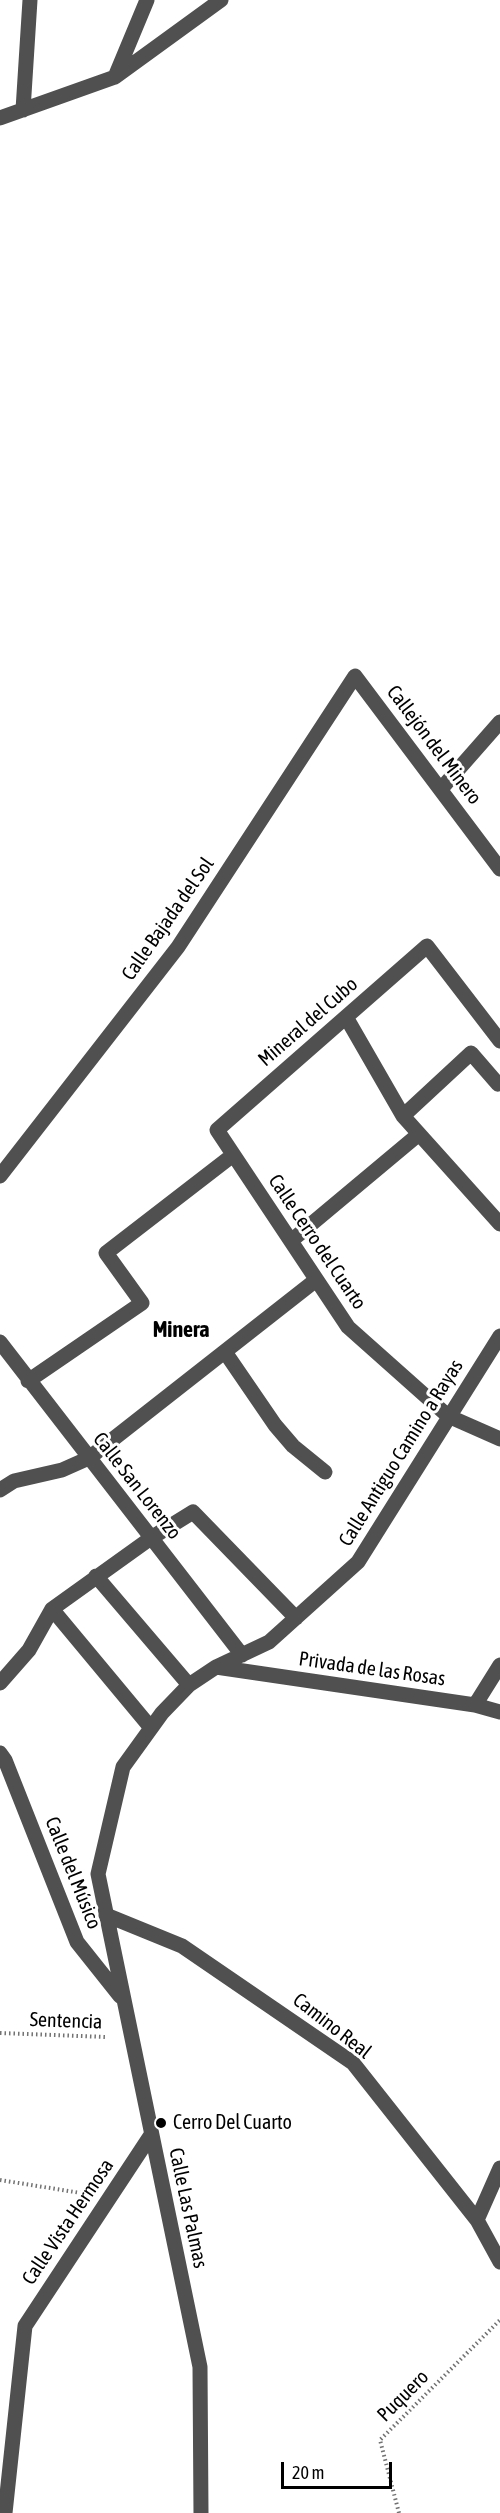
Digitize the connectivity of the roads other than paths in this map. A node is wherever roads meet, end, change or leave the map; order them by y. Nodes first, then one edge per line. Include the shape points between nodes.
1 (30, 0) edge
2 (147, 0) edge
3 (221, 0) edge
4 (115, 77) junction
5 (23, 110) junction
6 (0, 118) edge
7 (355, 676) joint
8 (500, 723) edge
9 (441, 789) junction
10 (500, 869) edge
11 (346, 1017) junction
12 (500, 1041) edge
13 (500, 1083) edge
14 (403, 1116) junction
15 (217, 1130) joint
16 (419, 1134) junction
17 (233, 1155) junction
18 (0, 1176) edge
19 (500, 1224) edge
20 (291, 1241) junction
21 (316, 1280) junction
22 (500, 1336) edge
23 (0, 1342) edge
24 (225, 1352) junction
25 (28, 1381) junction
26 (448, 1416) junction
27 (500, 1439) edge
28 (88, 1458) junction
29 (326, 1472) dead end
30 (0, 1490) edge
31 (151, 1538) junction
32 (96, 1576) junction
33 (52, 1609) junction
34 (296, 1618) junction
35 (242, 1655) junction
36 (500, 1665) edge
37 (216, 1667) junction
38 (0, 1683) edge
39 (189, 1685) junction
40 (475, 1705) junction
41 (500, 1712) edge
42 (152, 1728) junction
43 (0, 1753) edge
44 (106, 1915) junction
45 (123, 2000) junction
46 (151, 2135) junction
47 (500, 2168) edge
48 (477, 2220) junction
49 (500, 2262) edge
50 (5, 2513) edge
51 (201, 2513) edge

1 - 5 street
2 - 4 street
3 - 4 street
4 - 5 street
5 - 6 street
7 - 9 street, Callejón del Minero
7 - 18 street, Calle Bajada del Sol via 178,947
8 - 9 street
9 - 10 street, Callejón del Minero
11 - 12 street, Mineral del Cubo via 427,946
11 - 14 street
11 - 15 street, Mineral del Cubo
13 - 14 street via 471,1053
14 - 16 street
15 - 17 street, Calle Cerro del Cuarto
16 - 19 street
16 - 20 street
17 - 20 street, Calle Cerro del Cuarto
17 - 25 street via 106,1253 142,1303
20 - 21 street, Calle Cerro del Cuarto
21 - 24 street
21 - 26 street, Calle Cerro del Cuarto via 348,1327
22 - 26 street, Calle Antiguo Camino a Rayas
23 - 25 street, Calle San Lorenzo
24 - 28 street
24 - 29 street via 275,1425 293,1446
25 - 28 street, Calle San Lorenzo
26 - 27 street, Calle Cerro del Cuarto
26 - 34 street, Calle Antiguo Camino a Rayas via 358,1562
28 - 30 street via 62,1470 14,1481
28 - 31 street, Calle San Lorenzo
31 - 32 street
31 - 34 street via 193,1512
31 - 35 street, Calle San Lorenzo
32 - 33 street
32 - 39 street
33 - 38 street via 29,1650
33 - 42 street
34 - 35 street, Calle Antiguo Camino a Rayas via 269,1642
35 - 37 street, Calle Antiguo Camino a Rayas
36 - 40 street
37 - 39 street, Calle Antiguo Camino a Rayas
37 - 40 street, Privada de las Rosas
39 - 42 street, Calle Antiguo Camino a Rayas
40 - 41 street, Privada de las Rosas
42 - 44 street, Calle Antiguo Camino a Rayas via 123,1767 98,1874
43 - 45 street, Calle del Músico via 77,1942
44 - 45 street, Calle Las Palmas
44 - 48 street, Camino Real via 182,1946 353,2063
45 - 46 street, Calle Las Palmas
46 - 50 street, Calle Vista Hermosa via 25,2326
46 - 51 street, Calle Las Palmas via 200,2367
47 - 48 street
48 - 49 street, Camino Real

